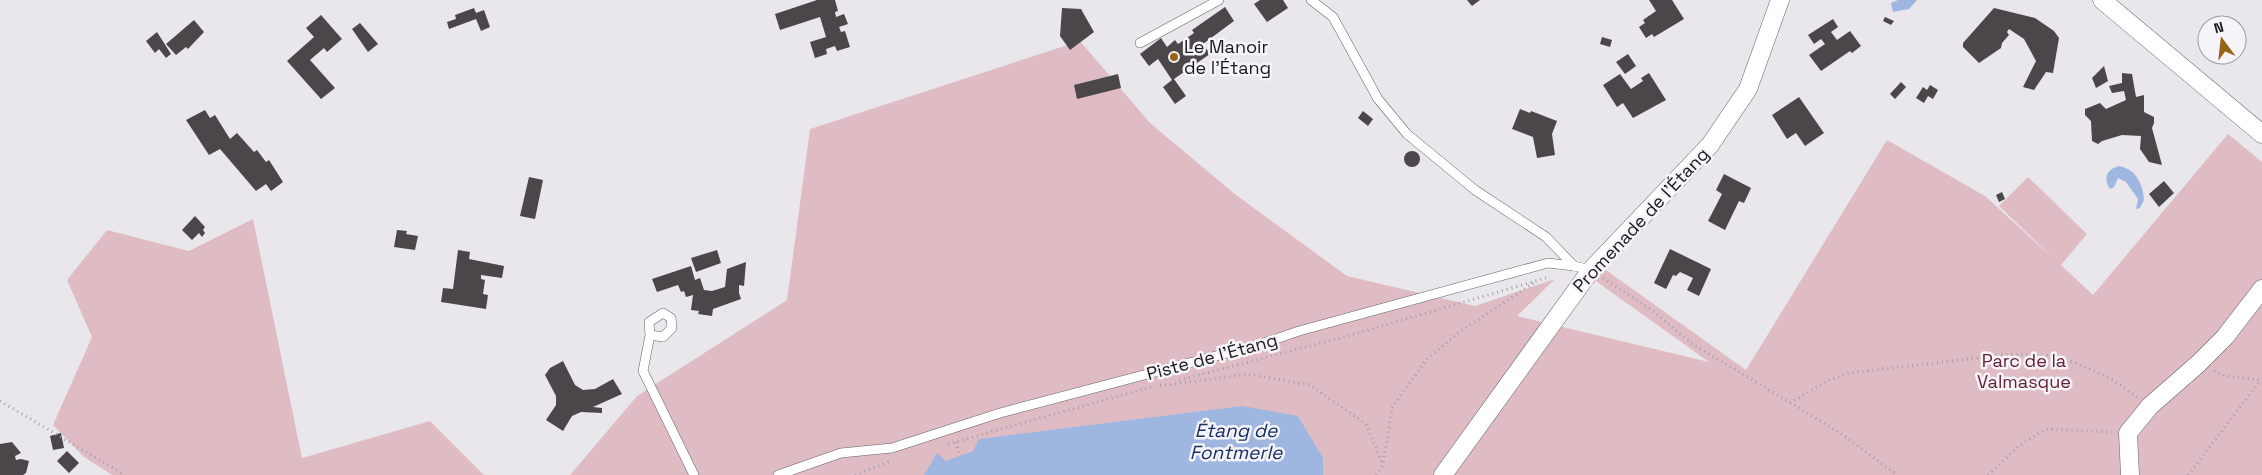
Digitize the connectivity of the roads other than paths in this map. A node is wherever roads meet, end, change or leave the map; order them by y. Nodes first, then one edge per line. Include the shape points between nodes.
1 (1219, 0) edge
2 (1311, 0) edge
3 (1780, 0) edge
4 (2102, 0) edge
5 (1140, 43) dead end
6 (2262, 134) edge
7 (1582, 268) junction
8 (2262, 289) edge
9 (650, 335) dead end
10 (694, 475) edge
11 (778, 475) edge
12 (1442, 475) edge
13 (2130, 475) edge

1 - 5 lane
2 - 7 lane via 1332,17 1378,99 1408,134 1475,190 1546,237
3 - 7 street, Promenade de l'Étang via 1748,89 1710,145
4 - 6 street
7 - 11 lane via 1548,263 1251,347 1000,413 892,448 841,453
7 - 12 street, Promenade de l'Étang
8 - 13 street via 2225,337 2150,406 2128,433
9 - 10 lane via 643,370

